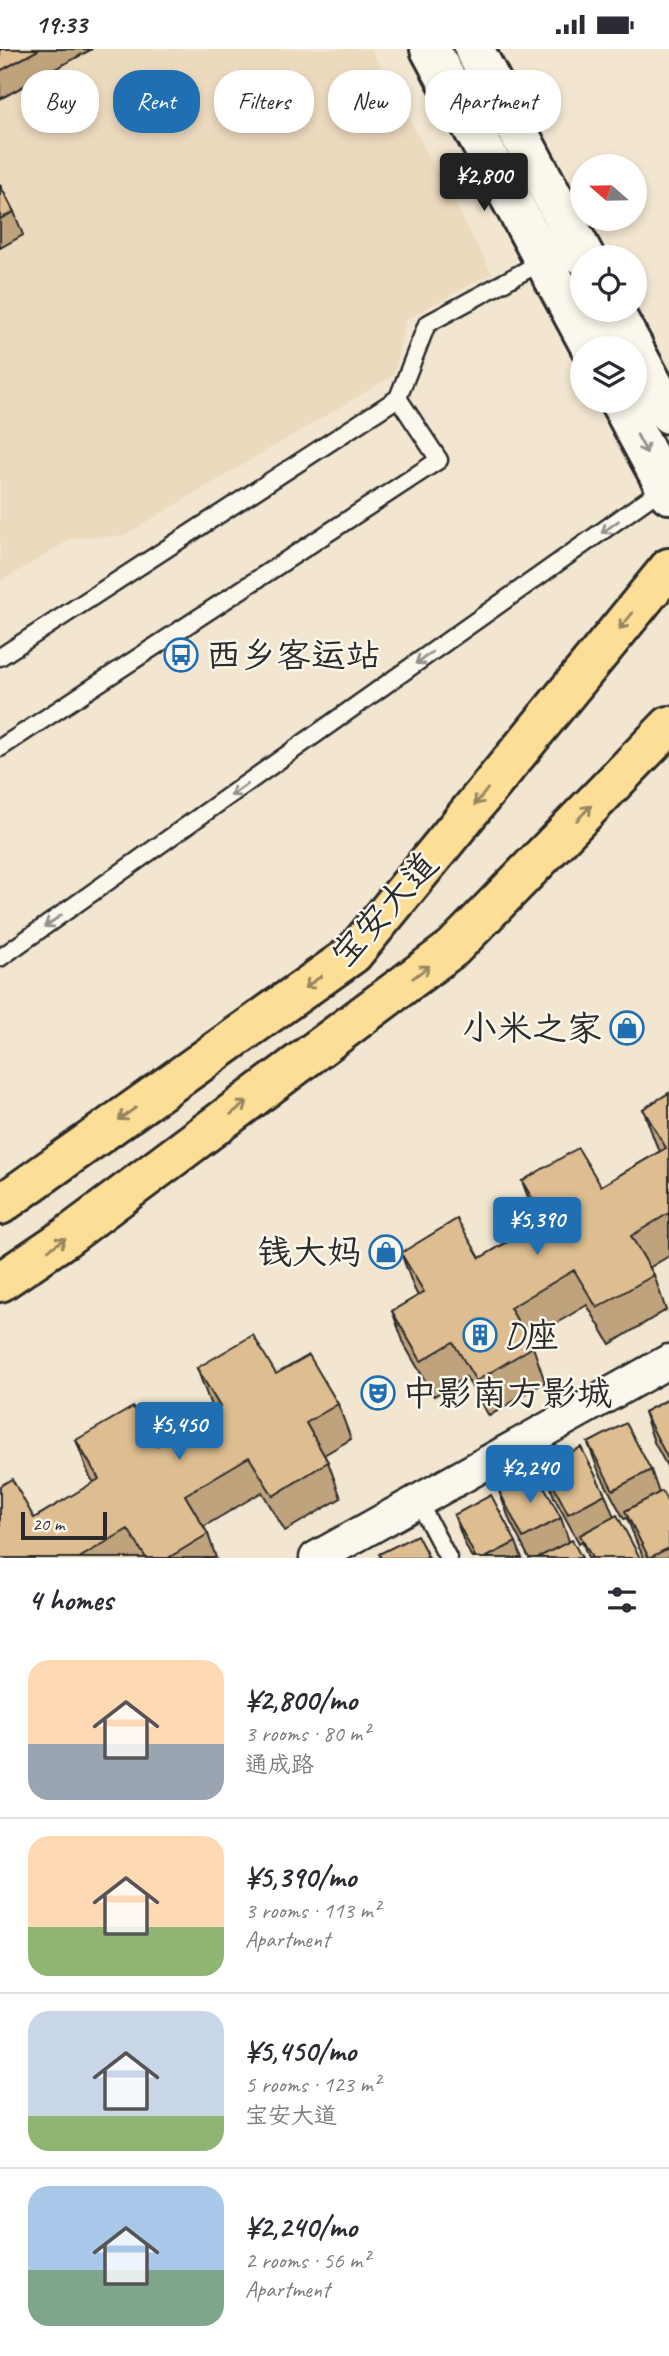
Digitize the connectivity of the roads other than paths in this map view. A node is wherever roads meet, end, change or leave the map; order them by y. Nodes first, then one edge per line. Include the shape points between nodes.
1 (430, 49) edge
2 (474, 49) edge
3 (579, 245) edge
4 (544, 261) junction
5 (585, 336) edge
6 (647, 373) edge
7 (398, 398) junction
8 (626, 413) edge
9 (669, 414) edge
10 (668, 488) edge
11 (669, 568) edge
12 (0, 657) edge
13 (669, 726) edge
14 (0, 748) edge
15 (669, 754) edge
16 (614, 783) junction
17 (0, 958) edge
18 (0, 1205) edge
19 (0, 1282) edge
20 (669, 1361) edge
21 (418, 1501) junction
22 (316, 1558) edge
23 (448, 1558) edge

1 - 4 street
2 - 3 street
4 - 5 street
4 - 7 lane via 427,324
6 - 9 street
7 - 12 lane
7 - 14 lane via 439,460
8 -> 10 street
10 -> 17 lane
11 -> 18 main road, 宝安大道 via 352,954
13 - 16 main road, 宝安大道
15 - 16 street
19 -> 16 main road, 宝安大道 via 453,948
20 - 21 street
21 - 22 street
21 - 23 lane

